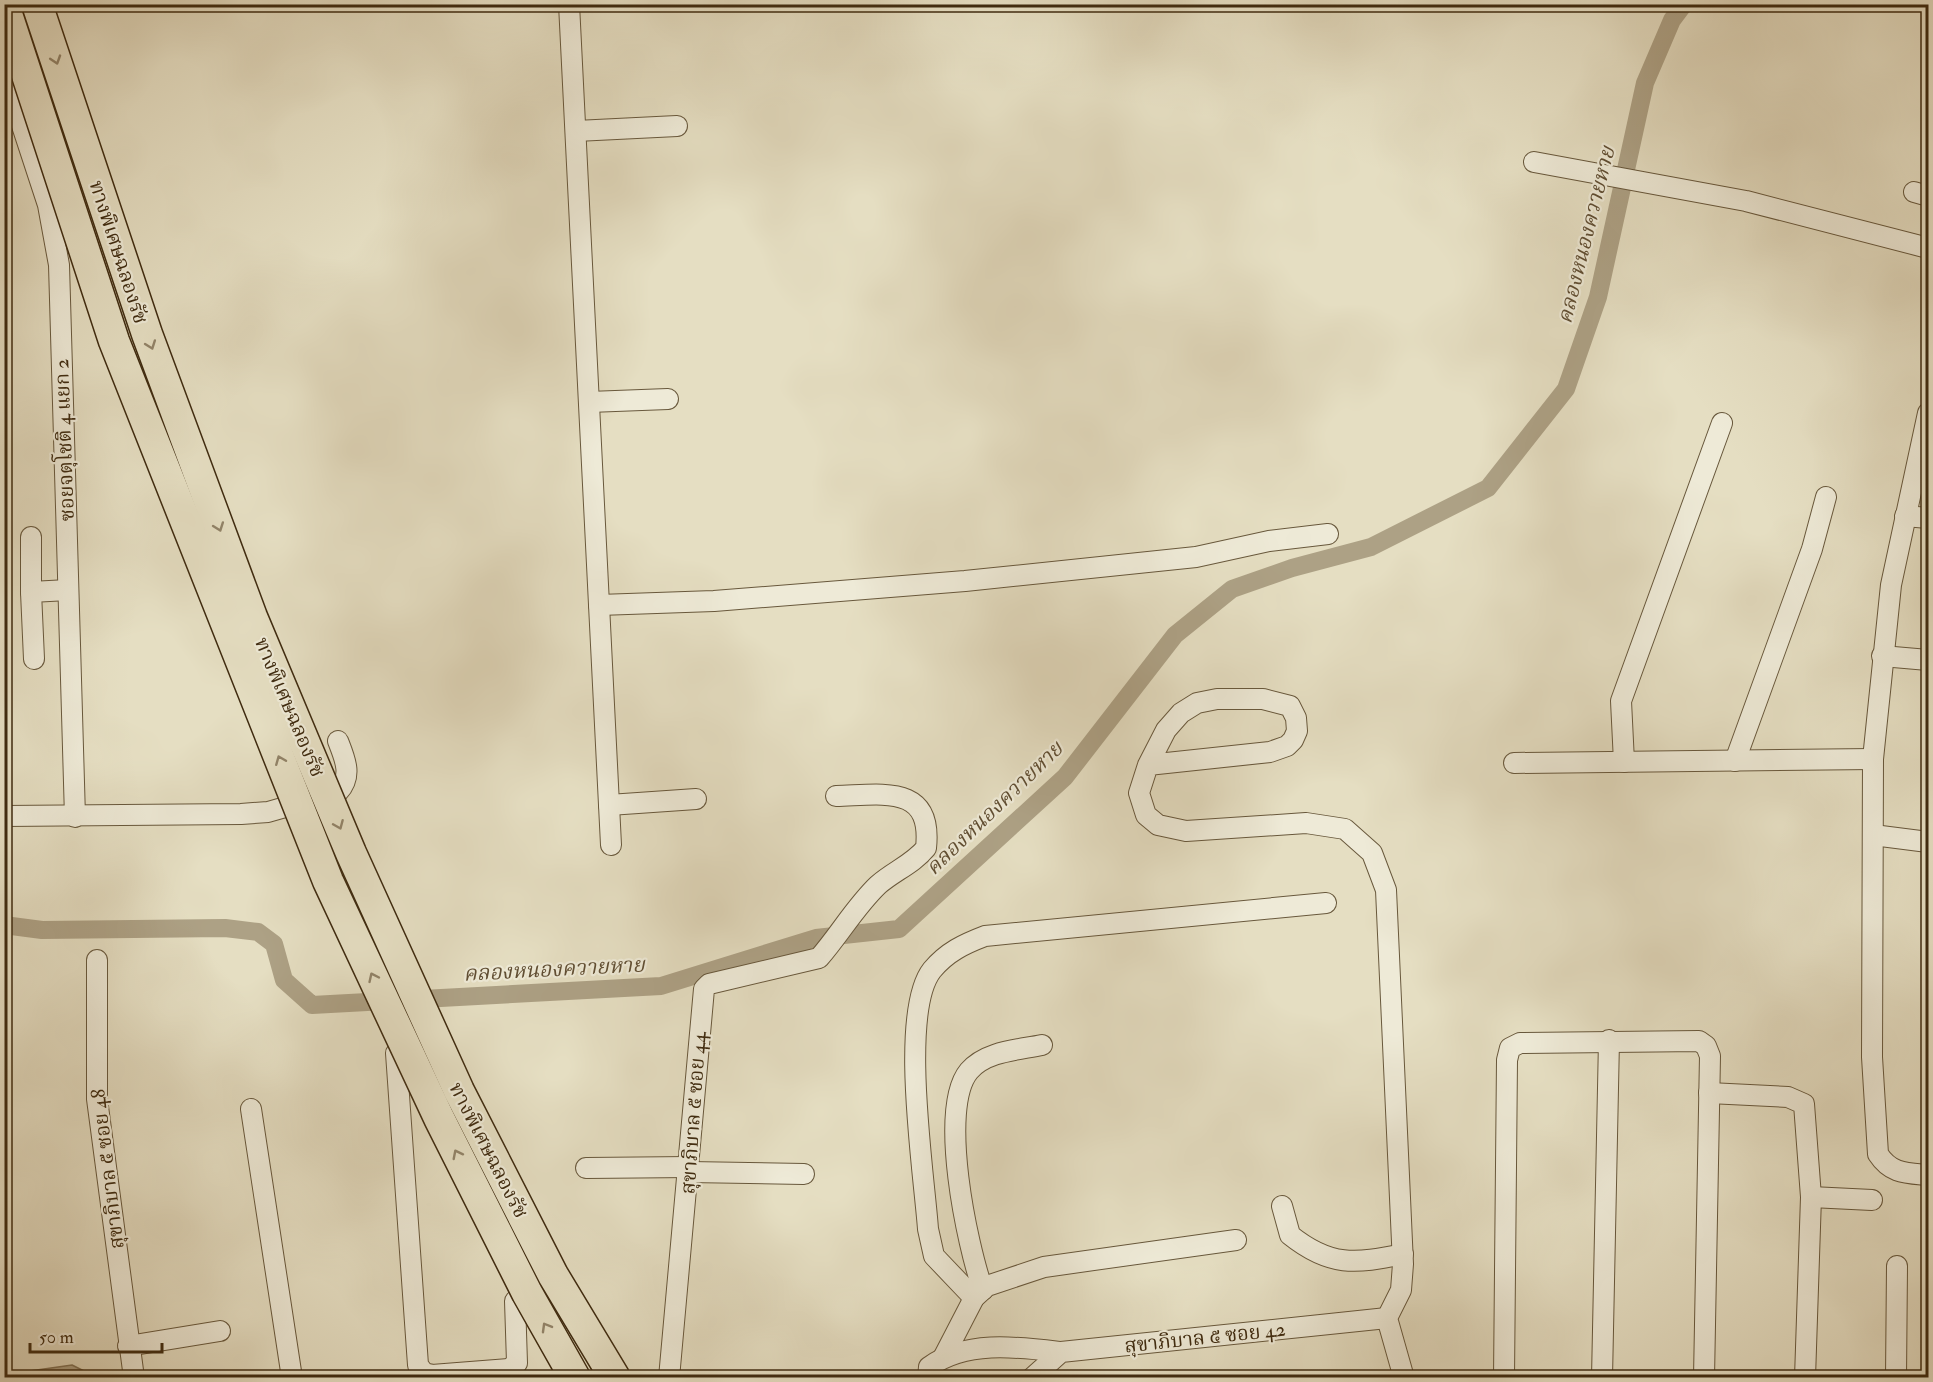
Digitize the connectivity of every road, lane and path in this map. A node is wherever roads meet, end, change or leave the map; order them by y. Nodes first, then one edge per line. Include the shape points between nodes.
1 (37, 4) edge
2 (569, 4) edge
3 (4, 5) edge
4 (4, 71) edge
5 (677, 126) dead end
6 (576, 130) junction
7 (1534, 162) dead end
8 (1929, 248) edge
9 (668, 399) dead end
10 (589, 402) junction
11 (1929, 413) edge
12 (1722, 423) dead end
13 (1826, 497) dead end
14 (1905, 516) junction
15 (1929, 518) edge
16 (1328, 534) dead end
17 (31, 537) dead end
18 (68, 590) junction
19 (32, 592) junction
20 (599, 605) junction
21 (1929, 648) edge
22 (1883, 650) junction
23 (34, 659) dead end
24 (1929, 660) edge
25 (338, 741) dead end
26 (1873, 759) junction
27 (1735, 761) junction
28 (1624, 762) junction
29 (1514, 763) dead end
30 (1148, 765) junction
31 (836, 796) dead end
32 (696, 799) dead end
33 (609, 805) junction
34 (4, 816) edge
35 (75, 817) junction
36 (1874, 835) junction
37 (1929, 842) edge
38 (611, 846) dead end
39 (1326, 903) dead end
40 (97, 960) dead end
41 (1609, 1040) junction
42 (1042, 1045) dead end
43 (396, 1053) dead end
44 (1710, 1094) junction
45 (251, 1109) dead end
46 (586, 1168) dead end
47 (689, 1170) junction
48 (804, 1174) dead end
49 (1929, 1175) edge
50 (1811, 1197) junction
51 (1872, 1200) dead end
52 (1282, 1206) dead end
53 (1236, 1240) dead end
54 (1403, 1254) junction
55 (1897, 1266) dead end
56 (978, 1294) junction
57 (515, 1301) dead end
58 (1387, 1317) junction
59 (220, 1331) dead end
60 (128, 1346) junction
61 (1061, 1352) junction
62 (944, 1356) junction
63 (459, 1376) edge
64 (134, 1377) edge
65 (292, 1377) edge
66 (575, 1377) edge
67 (615, 1377) edge
68 (669, 1377) edge
69 (927, 1377) edge
70 (1032, 1377) edge
71 (1404, 1377) edge
72 (1504, 1377) edge
73 (1602, 1377) edge
74 (1704, 1377) edge
75 (1805, 1377) edge
76 (1896, 1377) edge

1 -> 67 highway, ทางพิเศษฉลองรัช, bridge via 147,334 252,617 351,853 459,1091 553,1275
2 - 6 street
66 -> 3 highway, ทางพิเศษฉลองรัช, bridge via 527,1293 439,1118 328,881 114,341
4 - 18 street, ซอยจตุโชติ 4 แยก 2 via 48,205 59,265
5 - 6 street
6 - 10 street
7 - 8 street via 1746,201
9 - 10 street
10 - 20 street
11 - 14 street
12 - 28 street via 1621,701
13 - 27 street via 1812,549
14 - 15 street
14 - 22 street
16 - 20 street via 1186,558 976,580 714,601
17 - 19 street
18 - 19 street
18 - 35 street, ซอยจตุโชติ 4 แยก 2
19 - 23 street
20 - 33 street
21 - 22 street
22 - 24 street
22 - 26 street
25 - 35 street via 347,777 338,792 268,812
26 - 27 street
26 - 36 street
27 - 28 street
28 - 29 street
30 - 30 street via 1270,752 1293,740 1296,718 1290,706 1278,701 1217,699 1197,704 1181,713 1166,730
30 - 54 street via 1139,793 1146,815 1158,825 1186,831 1306,823 1345,829 1372,853 1386,890
31 - 47 street, สุขาภิบาล ๕ ซอย 44 via 888,794 912,801 922,810 928,830 926,848 879,884 819,958 704,988
32 - 33 street
33 - 38 street
34 - 35 street
36 - 37 street
36 - 49 street via 1872,1057 1878,1154 1887,1167
39 - 56 street via 985,936 956,947 931,971 920,995 914,1049 928,1229 934,1256
40 - 60 street, สุขาภิบาล ๕ ซอย 48 via 97,1099
41 - 44 street via 1699,1041 1710,1056
41 - 72 street via 1520,1043 1510,1048
41 - 73 street
42 - 56 street via 988,1058 970,1069 960,1086 953,1120
43 - 63 street via 418,1365 424,1373
44 - 50 street via 1788,1097 1804,1104
44 - 74 street
45 - 65 street
46 - 47 street
47 - 48 street
47 - 68 street, สุขาภิบาล ๕ ซอย 44
50 - 51 street
50 - 75 street
52 - 54 street via 1290,1235 1325,1258 1366,1262
53 - 56 street via 1044,1267 987,1286
54 - 58 street via 1401,1290
55 - 76 street
56 - 62 street
57 - 63 street via 517,1363 509,1369
58 - 61 street, สุขาภิบาล ๕ ซอย 42
58 - 71 street
59 - 60 street
60 - 64 street, สุขาภิบาล ๕ ซอย 48
61 - 62 street, สุขาภิบาล ๕ ซอย 42 via 1004,1345
61 - 70 street
62 - 69 street via 929,1367

